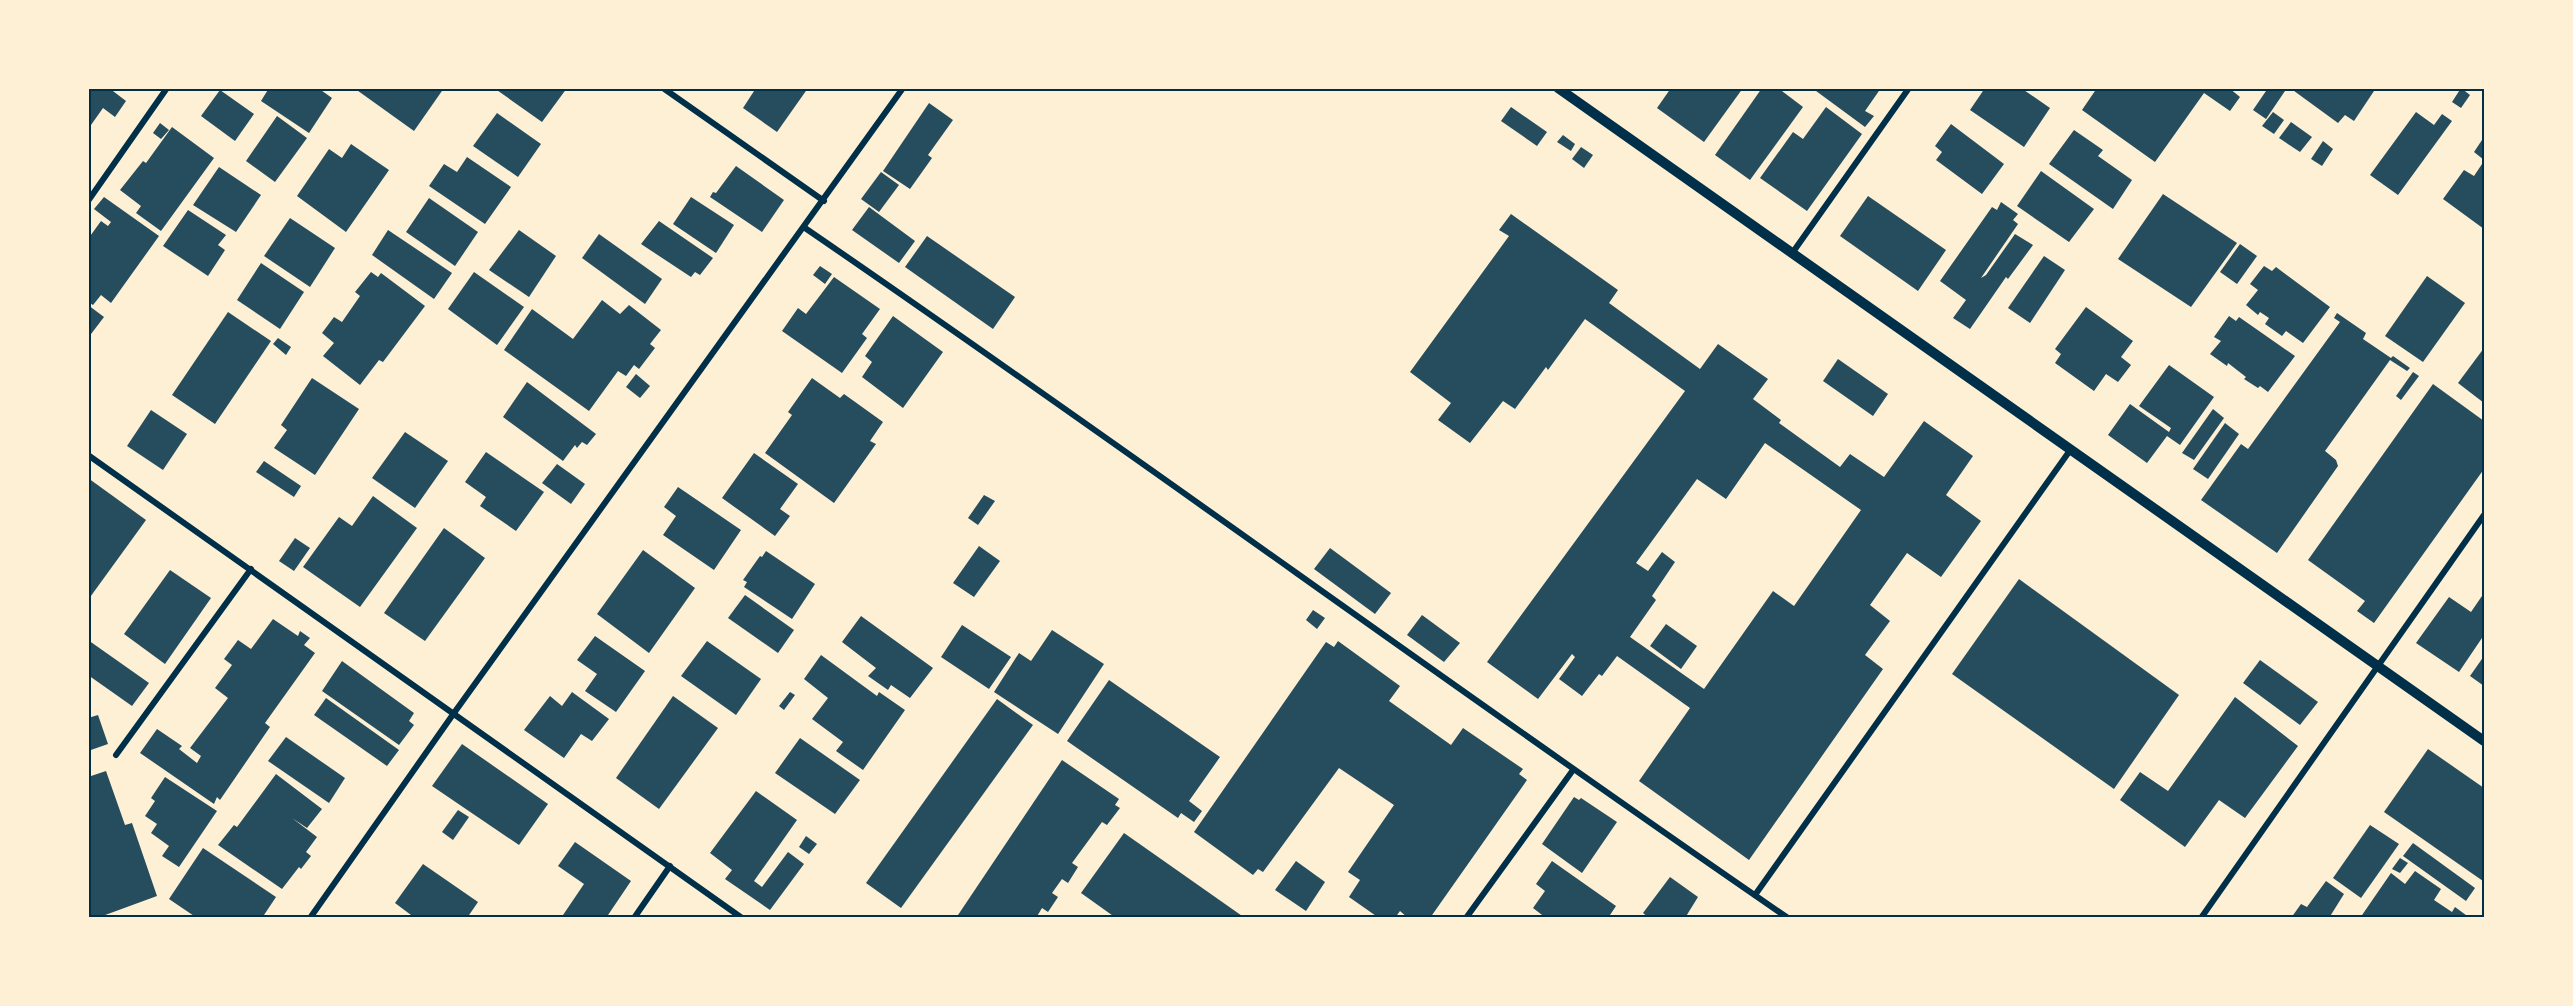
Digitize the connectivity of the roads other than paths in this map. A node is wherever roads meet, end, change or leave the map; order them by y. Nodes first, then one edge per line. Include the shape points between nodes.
1 (167, 88) edge
2 (663, 88) edge
3 (903, 88) edge
4 (1558, 88) edge
5 (1909, 88) edge
6 (88, 201) edge
7 (824, 201) junction
8 (805, 228) junction
9 (1793, 252) junction
10 (2072, 449) junction
11 (88, 455) edge
12 (2484, 515) edge
13 (251, 569) junction
14 (2380, 666) junction
15 (453, 713) junction
16 (2484, 741) edge
17 (116, 755) dead end
18 (1573, 770) junction
19 (670, 866) junction
20 (1755, 895) junction
21 (310, 918) edge
22 (634, 918) edge
23 (742, 918) edge
24 (1466, 918) edge
25 (1788, 918) edge
26 (2201, 918) edge

1 - 6 street
2 - 7 street
3 - 7 street
4 - 9 street
5 - 9 street
7 - 8 street
8 - 15 street
8 - 18 street
9 - 10 street
10 - 14 street
10 - 20 street
11 - 13 street
12 - 14 street
13 - 15 street
13 - 17 street
14 - 16 street
14 - 26 street
15 - 19 street
15 - 21 street
18 - 20 street
18 - 24 street
19 - 22 street
19 - 23 street
20 - 25 street

